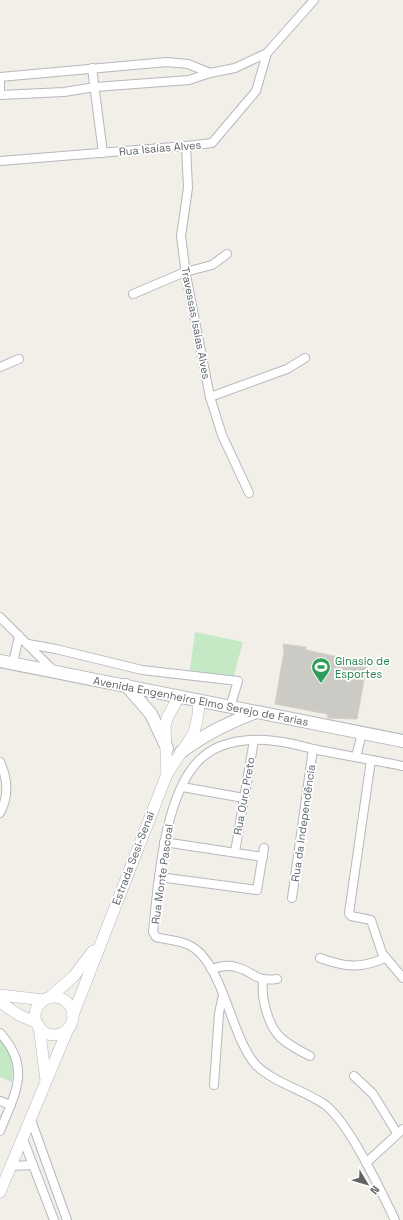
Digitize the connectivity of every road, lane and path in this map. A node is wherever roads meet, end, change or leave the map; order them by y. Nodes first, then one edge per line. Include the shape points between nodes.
1 (314, 0) edge
2 (267, 53) junction
3 (92, 68) junction
4 (210, 73) junction
5 (0, 77) edge
6 (0, 81) edge
7 (95, 88) junction
8 (0, 95) edge
9 (186, 146) junction
10 (103, 153) junction
11 (0, 161) edge
12 (227, 254) dead end
13 (185, 272) junction
14 (133, 294) dead end
15 (305, 358) dead end
16 (19, 359) dead end
17 (0, 367) edge
18 (210, 397) junction
19 (249, 493) dead end
20 (0, 617) edge
21 (0, 626) edge
22 (9, 628) junction
23 (18, 636) junction
24 (28, 644) junction
25 (0, 661) edge
26 (13, 663) junction
27 (54, 671) junction
28 (126, 685) junction
29 (179, 697) junction
30 (199, 701) junction
31 (230, 707) junction
32 (256, 712) junction
33 (362, 733) junction
34 (254, 740) junction
35 (403, 740) edge
36 (167, 748) junction
37 (313, 749) junction
38 (181, 752) junction
39 (356, 757) junction
40 (371, 760) junction
41 (0, 762) edge
42 (403, 766) edge
43 (166, 774) junction
44 (182, 787) junction
45 (244, 798) junction
46 (0, 813) edge
47 (164, 842) junction
48 (264, 848) dead end
49 (235, 852) junction
50 (263, 857) junction
51 (159, 877) junction
52 (292, 898) dead end
53 (100, 941) junction
54 (320, 958) dead end
55 (385, 958) junction
56 (211, 969) junction
57 (403, 978) edge
58 (277, 979) dead end
59 (263, 981) junction
60 (223, 995) junction
61 (0, 996) edge
62 (46, 999) junction
63 (0, 1002) edge
64 (73, 1015) junction
65 (38, 1024) junction
66 (68, 1028) junction
67 (0, 1033) edge
68 (310, 1056) dead end
69 (354, 1076) dead end
70 (46, 1081) junction
71 (214, 1085) dead end
72 (0, 1101) edge
73 (11, 1105) junction
74 (30, 1120) junction
75 (400, 1131) edge
76 (0, 1132) edge
77 (23, 1138) junction
78 (366, 1163) junction
79 (33, 1165) junction
80 (11, 1166) junction
81 (0, 1192) edge
82 (54, 1220) edge
83 (67, 1220) edge
84 (395, 1220) edge

1 - 2 street
2 - 4 street via 235,68
2 - 9 street, Rua Isaías Alves via 256,92 216,140 212,143
3 - 4 street via 167,62 188,64
3 - 5 street
3 - 7 street
4 - 7 street via 189,80
6 - 8 street
7 - 8 street
7 - 10 street
9 - 10 street, Rua Isaías Alves
9 - 13 street, Travessas Isaias Alves via 188,188 181,236
10 - 11 street, Rua Isaías Alves
12 - 13 street via 212,265
13 - 14 street
13 - 18 street, Travessas Isaias Alves
15 - 18 street via 287,369
16 - 17 street
18 - 19 street, Travessas Isaias Alves via 222,435
20 - 22 street
21 - 22 street
22 - 23 street
23 - 24 street
23 - 26 street
24 - 27 street
24 - 31 street via 142,670 238,681
25 - 26 main road, Avenida Engenheiro Elmo Serejo de Farias
26 - 27 main road, Avenida Engenheiro Elmo Serejo de Farias
27 - 28 main road, Avenida Engenheiro Elmo Serejo de Farias
28 - 29 main road, Avenida Engenheiro Elmo Serejo de Farias
28 - 36 main road via 151,714
29 - 30 main road, Avenida Engenheiro Elmo Serejo de Farias
29 - 36 street, Estrada Sesi-Senai via 165,726
30 - 31 main road, Avenida Engenheiro Elmo Serejo de Farias
30 - 38 street, Estrada Sesi-Senai via 194,733
31 - 32 main road, Avenida Engenheiro Elmo Serejo de Farias
32 - 33 main road, Avenida Engenheiro Elmo Serejo de Farias
32 - 38 main road via 220,726
33 - 35 main road, Avenida Engenheiro Elmo Serejo de Farias
33 - 39 street
34 - 37 street, Rua Monte Pascoal via 274,741
34 - 44 street, Rua Monte Pascoal via 233,742 212,750 196,763
34 - 45 street, Rua Ouro Preto
36 - 43 street, Estrada Sesi-Senai
37 - 39 street, Rua Monte Pascoal
37 - 52 street, Rua da Independência
38 - 43 street, Estrada Sesi-Senai
39 - 40 street, Rua Monte Pascoal
40 - 42 street, Rua Monte Pascoal
40 - 55 street via 349,913 351,916 371,920
41 - 46 street via 7,788
43 - 53 street, Estrada Sesi-Senai
44 - 45 street
44 - 47 street, Rua Monte Pascoal via 172,809
45 - 49 street, Rua Ouro Preto
47 - 49 street
47 - 51 street, Rua Monte Pascoal
48 - 50 street
49 - 50 street
50 - 51 street via 257,890
51 - 56 street, Rua Monte Pascoal via 154,936 189,945
53 - 62 street, Estrada Sesi-Senai via 74,976
53 - 64 street, Estrada Sesi-Senai
54 - 55 street via 358,966 370,965
55 - 57 street
56 - 59 street via 237,967
56 - 60 street, Rua Monte Pascoal
58 - 59 street
59 - 68 street via 265,1005 278,1034 292,1048
60 - 71 street via 219,1013
60 - 78 street, Rua Monte Pascoal via 246,1051 257,1066 330,1109
61 - 62 street
62 - 64 street via 55,997 66,1000
62 - 65 street via 37,1008
63 - 65 street
64 - 66 street
65 - 66 street via 53,1034 64,1032
65 - 70 street
66 - 70 street
67 - 73 street via 14,1052 18,1064 18,1086
69 - 75 street via 373,1094
70 - 74 street
72 - 73 street
73 - 76 street
74 - 77 street
74 - 83 street
75 - 78 street
77 - 79 street
77 - 80 street
78 - 84 street, Rua Monte Pascoal
79 - 80 street
79 - 82 street
80 - 81 street

